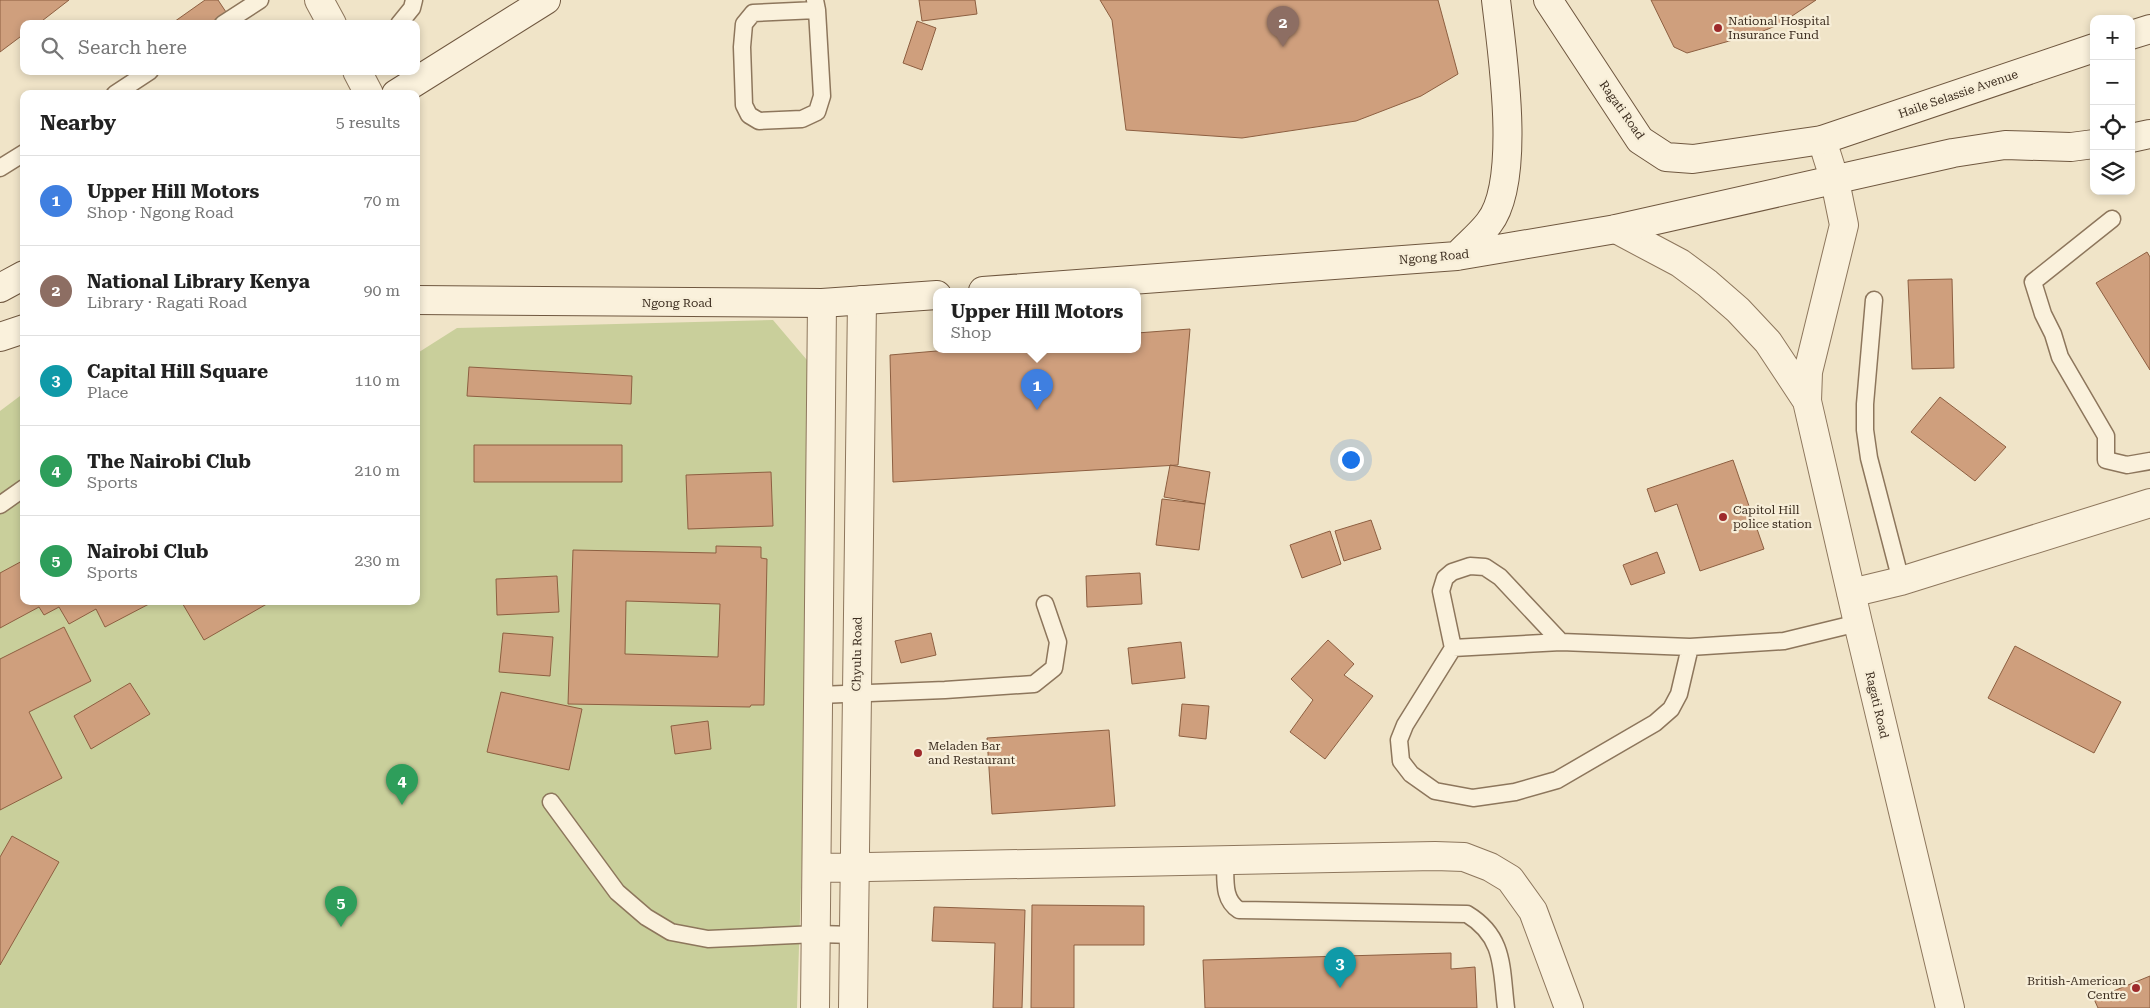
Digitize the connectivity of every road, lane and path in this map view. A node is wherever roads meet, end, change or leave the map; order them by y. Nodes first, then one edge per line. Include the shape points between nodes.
1 (260, 0) edge
2 (319, 0) edge
3 (414, 0) edge
4 (546, 0) edge
5 (1496, 0) edge
6 (1548, 0) edge
7 (816, 5) edge
8 (229, 20) edge
9 (330, 20) edge
10 (402, 20) edge
11 (2150, 29) edge
12 (2135, 34) edge
13 (2090, 49) edge
14 (144, 75) edge
15 (121, 90) edge
16 (402, 90) edge
17 (2150, 134) edge
18 (2135, 137) edge
19 (1822, 140) junction
20 (2090, 145) edge
21 (20, 156) edge
22 (0, 168) edge
23 (1835, 181) junction
24 (2112, 218) dead end
25 (1616, 229) junction
26 (1456, 256) junction
27 (20, 277) edge
28 (0, 288) edge
29 (1024, 288) edge
30 (933, 295) edge
31 (862, 300) junction
32 (1874, 300) dead end
33 (420, 303) edge
34 (822, 303) junction
35 (20, 331) edge
36 (0, 338) edge
37 (1807, 400) junction
38 (2150, 460) edge
39 (20, 491) edge
40 (2150, 504) edge
41 (0, 505) edge
42 (1902, 581) junction
43 (1850, 593) junction
44 (1045, 604) dead end
45 (1858, 623) junction
46 (1561, 642) junction
47 (1690, 647) junction
48 (1453, 648) junction
49 (857, 694) junction
50 (819, 695) junction
51 (551, 802) dead end
52 (1225, 860) junction
53 (817, 868) junction
54 (854, 868) junction
55 (817, 934) junction
56 (855, 935) junction
57 (815, 1008) edge
58 (853, 1008) edge
59 (1506, 1008) edge
60 (1569, 1008) edge
61 (1950, 1008) edge

1 - 8 lane
2 - 9 street
3 - 10 lane
4 - 16 street
5 - 26 street via 1508,108 1502,197 1490,222
6 - 19 street, Ragati Road via 1640,140 1666,157 1693,159
7 - 7 lane via 822,96 817,112 802,119 759,120 749,115 744,106 744,24 753,13
11 - 12 street
13 - 19 street, Haile Selassie Avenue
14 - 15 lane
17 - 18 street
19 - 23 street
20 - 23 street via 2005,145 1954,153
21 - 22 lane
23 - 25 street, Ngong Road
23 - 37 street, Ragati Road via 1844,225 1808,372
24 - 38 lane via 2033,282 2060,358 2106,436 2106,460 2127,465
25 - 26 street, Ngong Road
25 - 37 street, Ragati Road via 1680,263 1708,283 1768,342
26 - 29 street, Ngong Road
27 - 28 street
30 - 31 street, Ngong Road
31 - 34 street, Ngong Road
31 - 49 street, Chyulu Road
32 - 42 lane via 1865,430
33 - 34 street, Ngong Road
34 - 50 street
35 - 36 street
37 - 43 street, Ragati Road
39 - 41 lane
40 - 42 street
42 - 43 street
43 - 45 street, Ragati Road
44 - 49 lane via 1058,642 1054,668 1034,684
45 - 47 lane via 1784,641
45 - 61 street, Ragati Road
46 - 47 lane
46 - 48 lane
46 - 48 lane via 1500,577 1485,567 1470,566 1445,578 1441,591
47 - 48 lane via 1679,694 1671,708 1655,722 1557,780 1515,792 1473,798 1435,791 1411,774 1401,761 1399,740 1404,725
49 - 50 lane
49 - 54 street, Chyulu Road
50 - 53 street
51 - 55 lane via 617,892 646,917 671,932 708,940
52 - 54 street
52 - 59 lane via 1226,896 1230,904 1239,910 1467,914 1491,934 1499,955
52 - 60 street via 1435,856 1464,857 1490,867 1510,879 1533,911
53 - 54 street
53 - 55 street
54 - 56 street, Chyulu Road
55 - 56 lane
55 - 57 street
56 - 58 street, Chyulu Road

